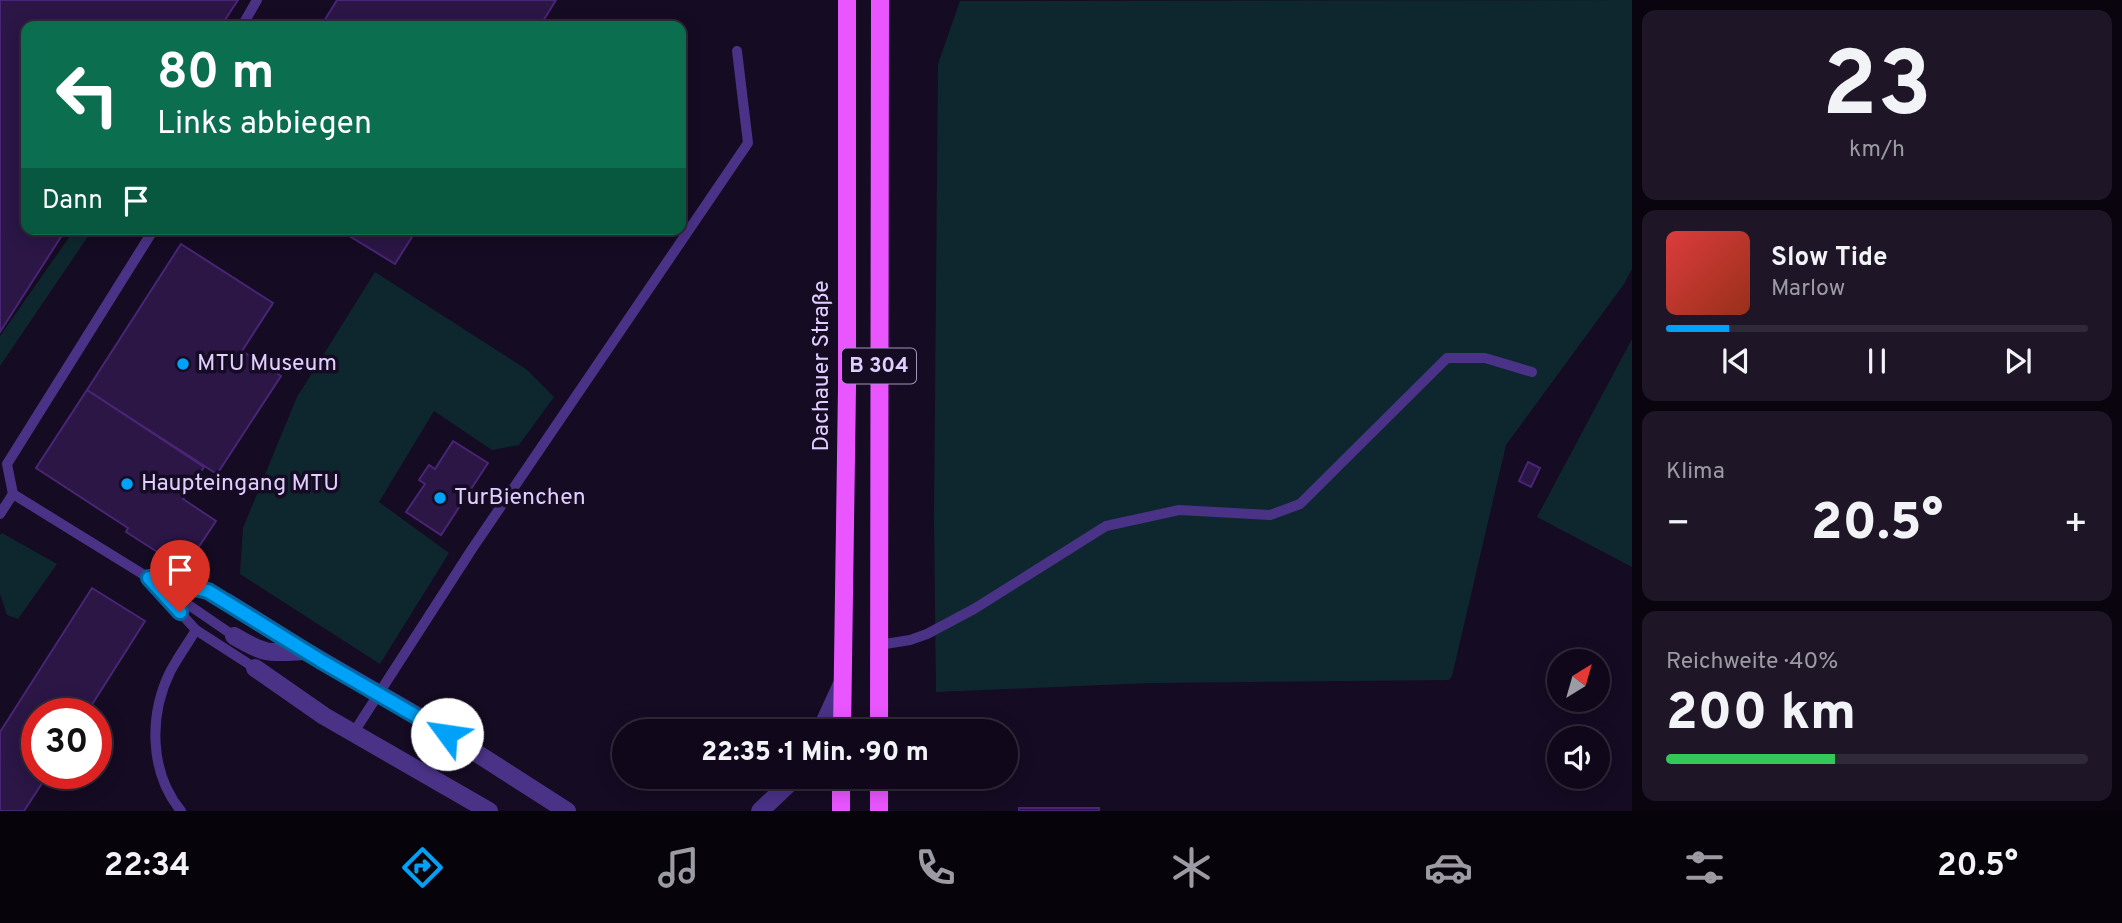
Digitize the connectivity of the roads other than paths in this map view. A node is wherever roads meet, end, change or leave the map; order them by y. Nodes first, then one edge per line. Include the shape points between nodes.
1 (257, 0) edge
2 (847, 0) edge
3 (880, 0) edge
4 (245, 21) edge
5 (737, 51) dead end
6 (686, 234) edge
7 (150, 235) edge
8 (685, 235) edge
9 (1532, 372) dead end
10 (13, 494) junction
11 (0, 514) edge
12 (149, 578) junction
13 (227, 602) joint
14 (196, 630) junction
15 (234, 636) joint
16 (879, 645) junction
17 (304, 651) junction
18 (255, 668) joint
19 (842, 684) junction
20 (378, 695) junction
21 (826, 719) edge
22 (842, 719) edge
23 (879, 719) edge
24 (354, 733) junction
25 (783, 789) edge
26 (841, 789) edge
27 (879, 789) edge
28 (181, 811) edge
29 (489, 811) edge
30 (567, 811) edge
31 (760, 811) edge
32 (841, 811) edge
33 (879, 811) edge

1 - 4 lane
2 - 19 main road, Dachauer Straße / B 304
3 - 16 main road, B 304
5 - 6 lane via 748,143
7 - 10 lane via 7,464
8 - 20 lane
9 - 16 lane via 1485,358 1447,358 1300,504 1270,515 1179,510 1107,526 938,628 910,640
10 - 11 lane
10 - 12 lane
12 - 13 lane via 208,591
12 - 14 lane
12 - 15 lane
13 - 17 street
14 - 18 lane
14 - 28 lane via 171,671 155,727 164,782
15 - 17 street via 270,653
16 - 23 main road, B 304
17 - 20 street
18 - 24 street
19 - 21 street
19 - 22 main road, Dachauer Straße / B 304
20 - 24 lane
20 - 30 street
24 - 29 street
25 - 31 street
26 - 32 main road
27 - 33 main road

